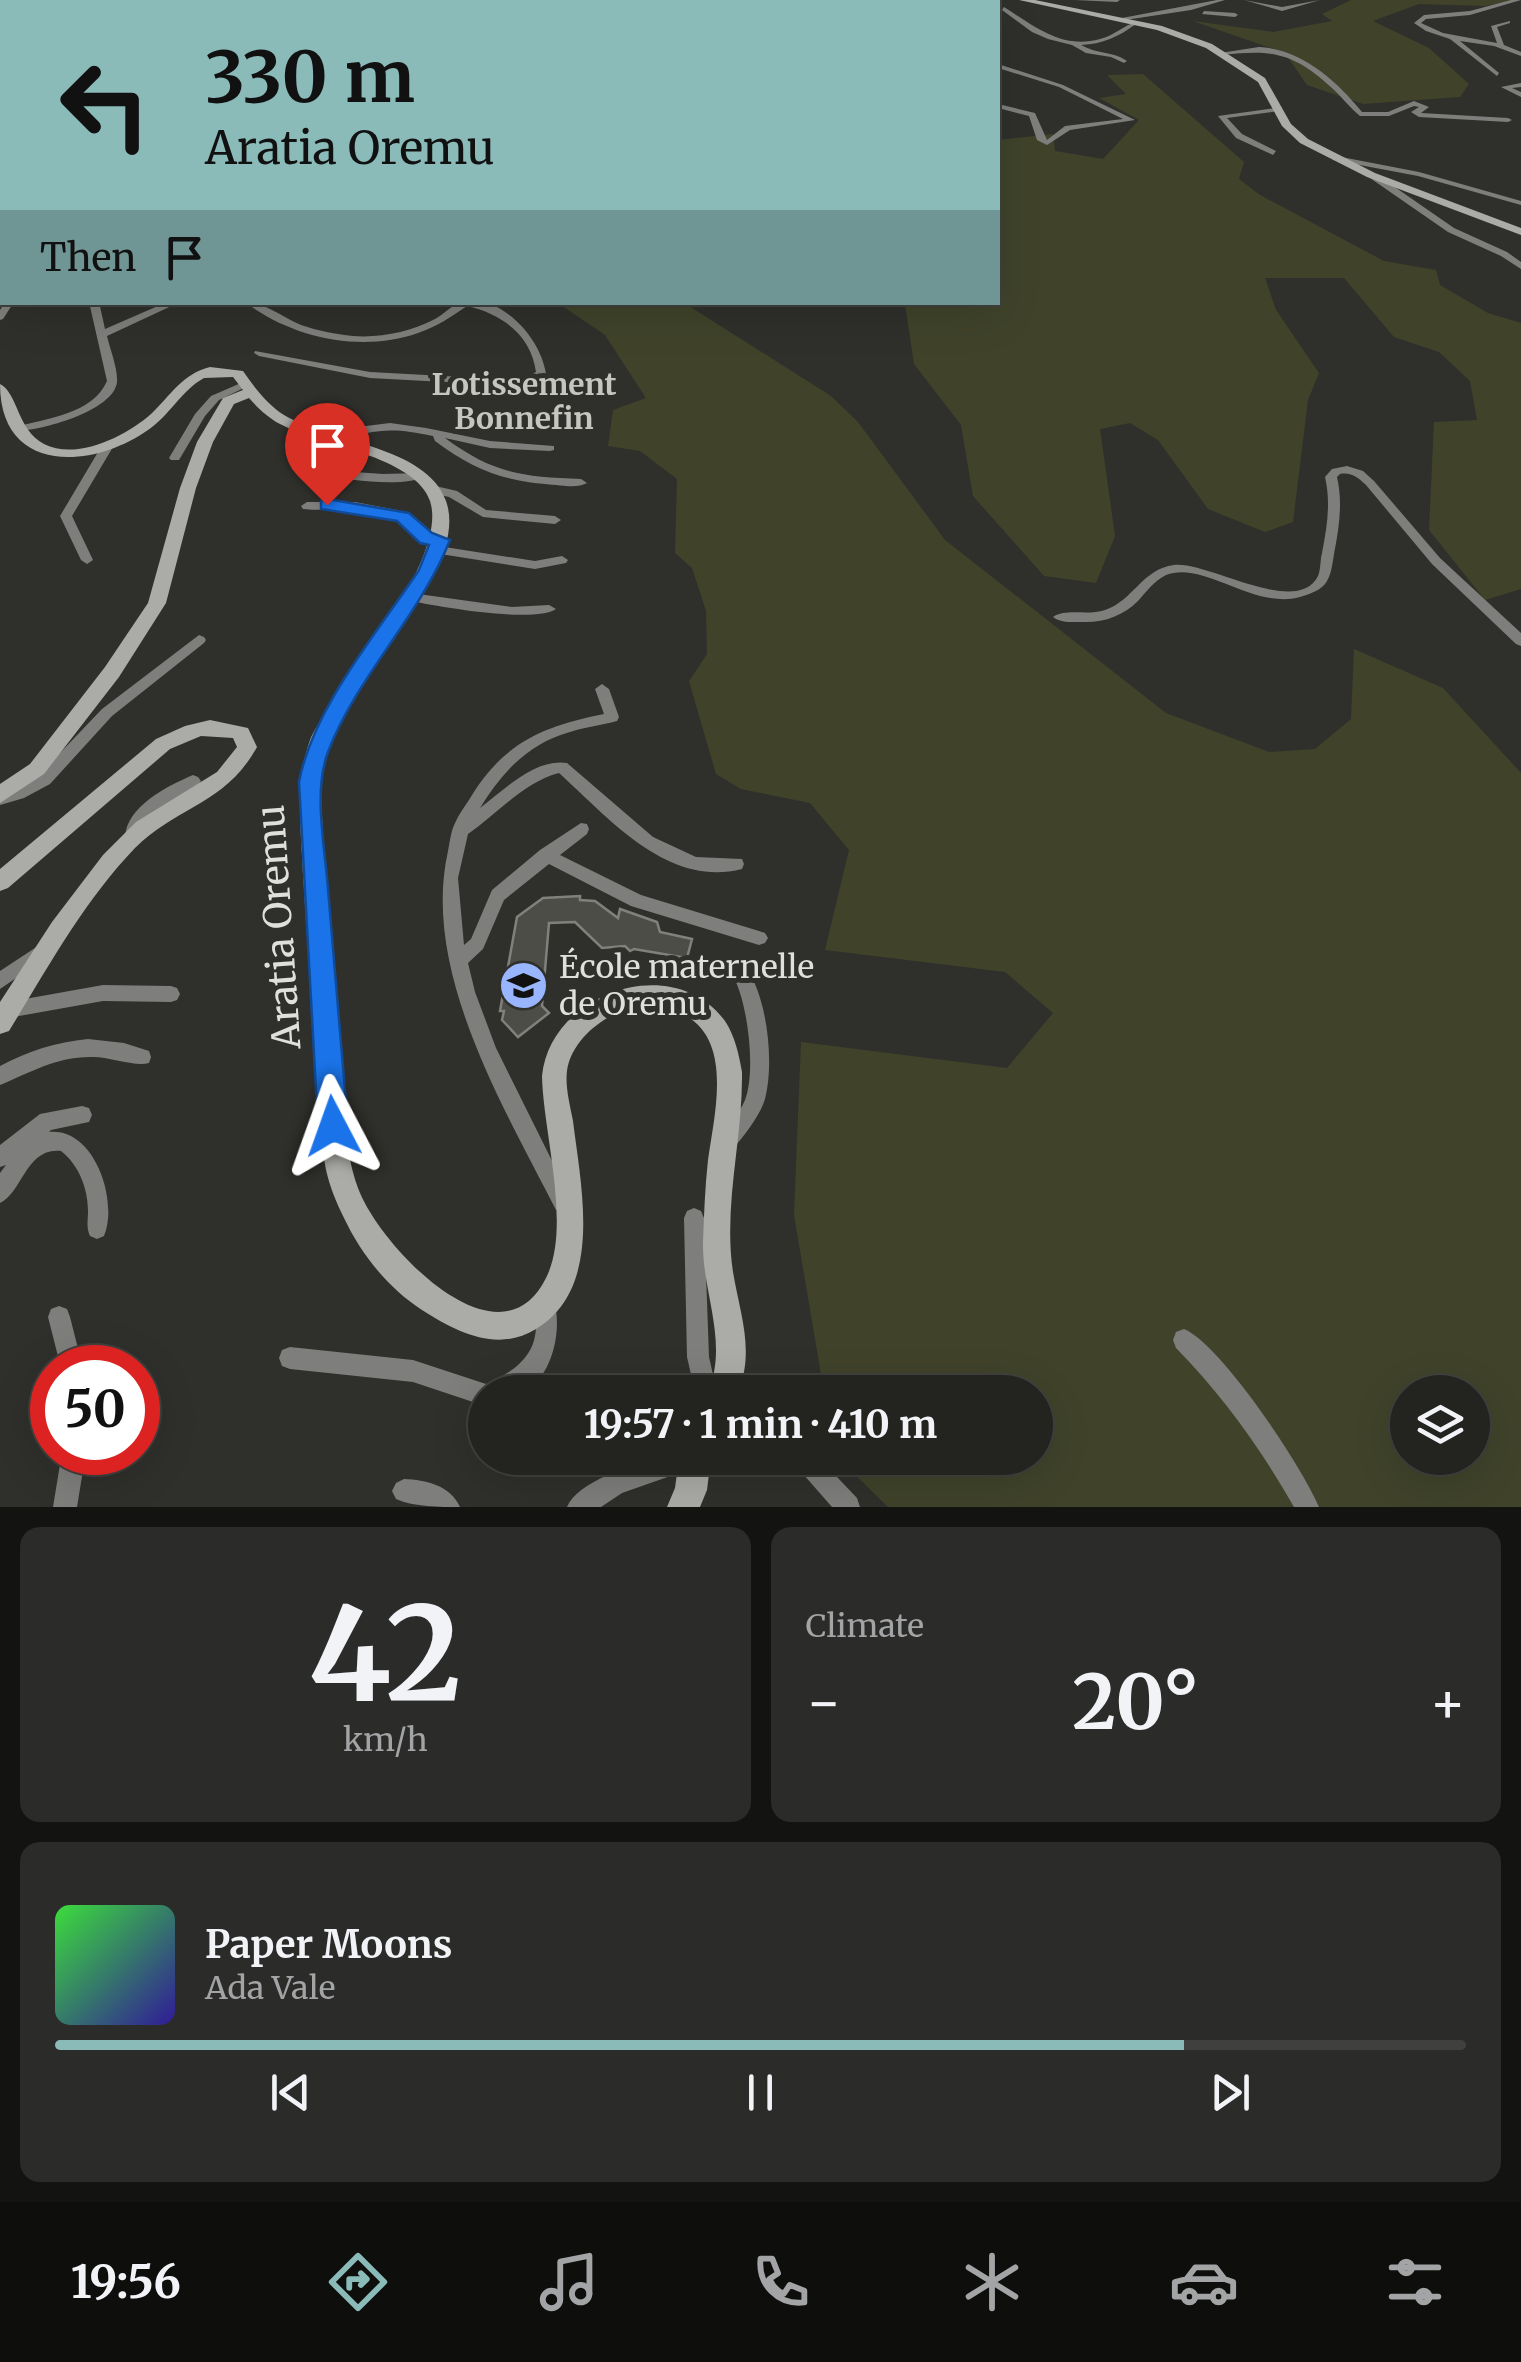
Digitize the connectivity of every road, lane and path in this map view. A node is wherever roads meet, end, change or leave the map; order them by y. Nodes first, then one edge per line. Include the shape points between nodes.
1 (67, 0) edge
2 (78, 0) edge
3 (1024, 0) edge
4 (1078, 0) edge
5 (1222, 0) edge
6 (1247, 0) edge
7 (1317, 0) edge
8 (1113, 1) edge
9 (1515, 1) edge
10 (1502, 4) junction
11 (1521, 8) edge
12 (1001, 10) edge
13 (1160, 10) junction
14 (1234, 16) dead end
15 (1132, 20) junction
16 (1508, 22) dead end
17 (1450, 35) junction
18 (1075, 44) junction
19 (1500, 44) junction
20 (1223, 53) junction
21 (1087, 54) junction
22 (1521, 54) edge
23 (1121, 58) dead end
24 (1000, 67) edge
25 (1103, 68) dead end
26 (1496, 74) dead end
27 (1521, 85) edge
28 (1521, 94) edge
29 (1000, 107) edge
30 (1279, 109) junction
31 (1508, 120) dead end
32 (1273, 153) dead end
33 (1336, 158) junction
34 (1373, 176) junction
35 (1519, 204) edge
36 (1521, 232) edge
37 (1521, 266) edge
38 (95, 305) edge
39 (169, 305) edge
40 (256, 305) edge
41 (460, 305) edge
42 (478, 305) edge
43 (102, 334) junction
44 (259, 353) dead end
45 (248, 388) junction
46 (2, 398) edge
47 (20, 429) junction
48 (438, 433) junction
49 (337, 438) junction
50 (107, 447) junction
51 (550, 448) dead end
52 (174, 458) dead end
53 (326, 473) dead end
54 (426, 482) junction
55 (581, 483) dead end
56 (307, 506) dead end
57 (555, 520) dead end
58 (439, 545) junction
59 (87, 560) dead end
60 (562, 560) dead end
61 (411, 597) junction
62 (549, 609) dead end
63 (1060, 617) dead end
64 (200, 640) dead end
65 (1521, 641) edge
66 (602, 689) dead end
67 (193, 781) dead end
68 (0, 797) edge
69 (581, 829) dead end
70 (460, 831) junction
71 (132, 839) junction
72 (546, 854) junction
73 (736, 864) dead end
74 (0, 882) edge
75 (760, 938) dead end
76 (44, 950) junction
77 (458, 961) junction
78 (0, 980) edge
79 (744, 980) dead end
80 (171, 994) dead end
81 (4, 1017) edge
82 (142, 1057) dead end
83 (0, 1076) edge
84 (82, 1114) dead end
85 (723, 1147) junction
86 (0, 1157) edge
87 (0, 1193) edge
88 (567, 1212) junction
89 (694, 1218) dead end
90 (97, 1229) dead end
91 (545, 1306) junction
92 (59, 1317) dead end
93 (1184, 1340) dead end
94 (66, 1345) edge
95 (290, 1358) dead end
96 (524, 1375) edge
97 (702, 1375) edge
98 (732, 1375) edge
99 (468, 1390) edge
100 (70, 1475) edge
101 (643, 1475) edge
102 (692, 1475) edge
103 (819, 1475) edge
104 (404, 1491) dead end
105 (65, 1507) edge
106 (448, 1507) edge
107 (579, 1507) edge
108 (683, 1507) edge
109 (848, 1507) edge
110 (1306, 1507) edge

1 - 2 street
3 - 15 main road
4 - 8 street
5 - 13 street
6 - 7 street via 1273,9
8 - 15 street
9 - 10 street
10 - 11 street
10 - 17 street via 1417,21
12 - 18 street via 1046,38
13 - 14 street
13 - 15 street
15 - 18 street via 1110,41
15 - 20 main road
16 - 19 street via 1494,26
17 - 19 street
17 - 26 street
18 - 21 street
19 - 22 street
20 - 30 main road via 1262,80
20 - 31 street via 1284,54 1334,87 1360,114 1389,114 1414,103 1424,107 1419,115
21 - 23 street
21 - 25 street
24 - 29 street via 1061,86 1131,120 1068,128 1047,143 1032,115
27 - 28 street via 1504,87
30 - 32 street via 1223,114 1229,129
30 - 33 main road via 1294,135
33 - 34 main road
33 - 35 street
34 - 36 main road
34 - 37 street via 1452,230
38 - 43 street
39 - 43 street
40 - 41 street via 298,328 362,340 409,333
42 - 44 street via 522,330 542,370 537,378 520,383 370,376
43 - 47 street via 112,386 106,395
45 - 49 main road via 280,418
45 - 50 main road via 231,372 204,373 142,429
45 - 52 street via 225,391 208,406
45 - 68 main road via 228,401 204,442 157,602 37,769
46 - 47 main road
47 - 50 main road via 46,450
48 - 49 street via 376,426
48 - 51 street
48 - 55 street via 464,460 492,474
49 - 54 main road via 382,453
50 - 59 street via 66,516
53 - 54 street
54 - 57 street via 483,513
54 - 58 main road via 440,513
56 - 58 street via 403,516
58 - 60 street via 535,565
58 - 61 main road, Aratia Oremu
61 - 62 street via 512,611
61 - 91 main road, Aratia Oremu via 320,740 310,782 333,1126 349,1200 413,1288 487,1328 519,1323
63 - 65 street via 1116,614 1158,573 1177,568 1274,597 1318,586 1333,532 1331,477 1348,469 1359,472 1436,561
64 - 68 street via 96,724 50,778 22,794
66 - 70 street via 612,717 528,744 470,801
67 - 71 street via 142,814
69 - 72 street
70 - 73 street via 540,772 562,767 647,842 694,864
70 - 77 street via 448,889
71 - 74 main road via 222,784 247,748 241,733 221,724 162,744
71 - 76 main road
72 - 75 street via 638,901
72 - 77 street via 498,895 478,944
76 - 78 street
76 - 81 main road
77 - 88 street via 474,1016
79 - 85 street via 753,995 758,1047 755,1100
80 - 81 street via 103,993
82 - 83 street via 78,1047
84 - 86 street via 47,1121
85 - 88 main road via 731,1064 722,1037 710,1020 669,996 621,1000 581,1022 555,1067
85 - 98 main road via 717,1257
87 - 90 street via 36,1147 67,1139 92,1180 101,1210
88 - 91 main road via 562,1284
89 - 97 street
91 - 96 street via 550,1329
92 - 94 street
93 - 110 street via 1266,1433
95 - 99 street via 413,1371
100 - 105 street
101 - 107 street
102 - 108 main road
103 - 109 street
104 - 106 street via 427,1492

